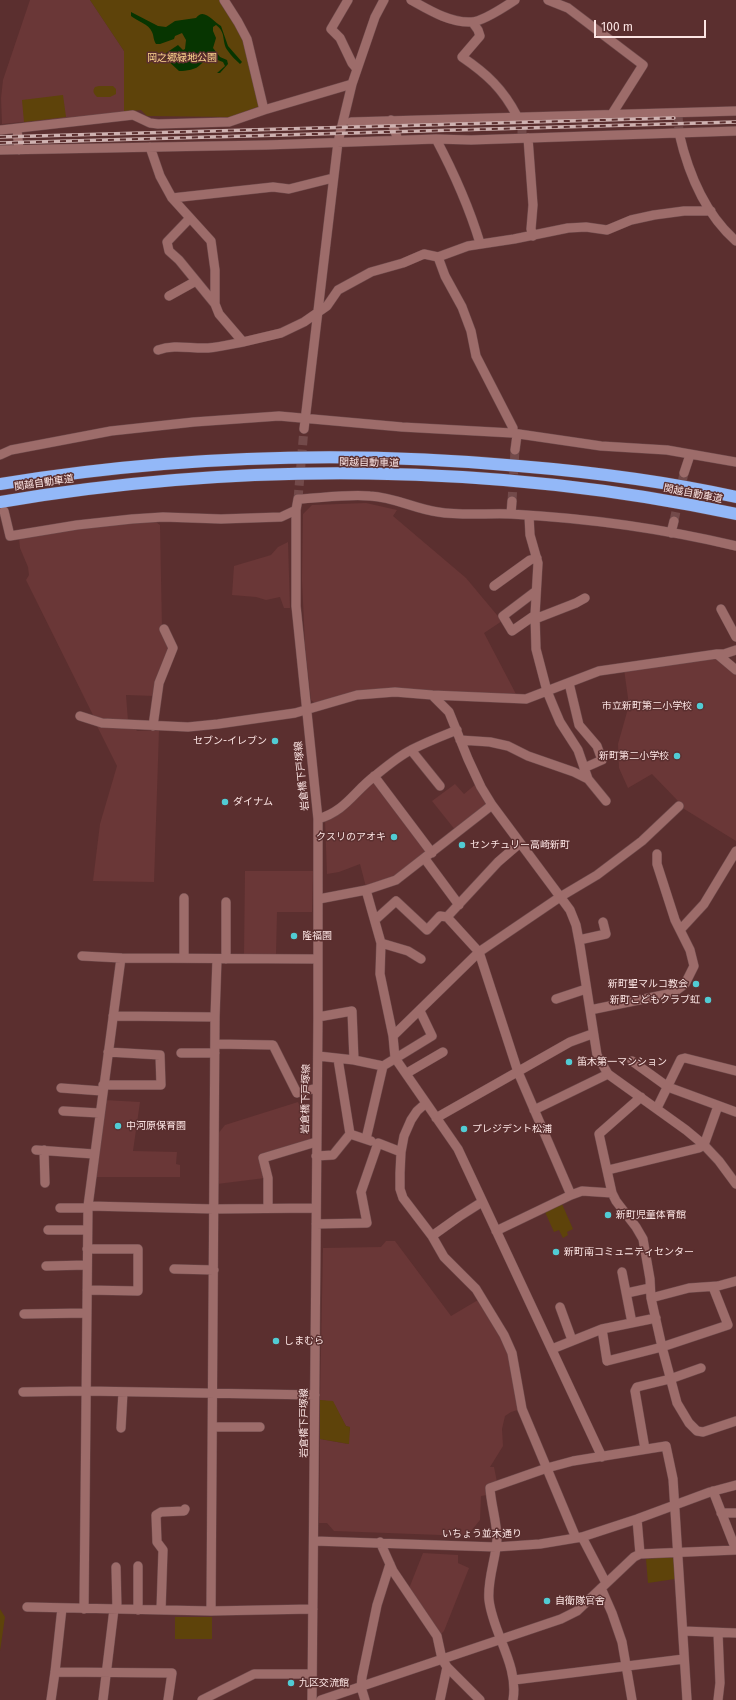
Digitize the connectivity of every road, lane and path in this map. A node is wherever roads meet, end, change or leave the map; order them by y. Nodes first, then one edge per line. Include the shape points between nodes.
1 (224, 0) edge
2 (348, 0) edge
3 (384, 0) edge
4 (411, 0) edge
5 (515, 0) edge
6 (548, 0) edge
7 (473, 23) junction
8 (358, 69) junction
9 (352, 84) junction
10 (264, 110) junction
11 (736, 111) edge
12 (612, 114) junction
13 (517, 116) junction
14 (391, 120) junction
15 (351, 122) dead end
16 (17, 129) junction
17 (0, 130) edge
18 (736, 131) edge
19 (679, 133) junction
20 (528, 138) junction
21 (436, 139) junction
22 (398, 140) junction
23 (338, 142) junction
24 (150, 147) junction
25 (0, 150) edge
26 (19, 150) junction
27 (333, 178) junction
28 (172, 198) junction
29 (711, 211) junction
30 (190, 218) junction
31 (533, 236) junction
32 (736, 241) edge
33 (480, 243) junction
34 (438, 258) junction
35 (196, 281) junction
36 (169, 296) dead end
37 (215, 304) junction
38 (318, 311) junction
39 (243, 342) junction
40 (158, 350) dead end
41 (305, 419) junction
42 (304, 429) tunnel mouth
43 (514, 434) junction
44 (515, 450) tunnel mouth
45 (690, 454) junction
46 (0, 455) edge
47 (736, 462) edge
48 (684, 473) tunnel mouth
49 (0, 484) edge
50 (736, 497) edge
51 (512, 501) tunnel mouth
52 (2, 506) edge
53 (296, 510) junction
54 (511, 514) junction
55 (736, 514) edge
56 (529, 516) junction
57 (674, 521) tunnel mouth
58 (672, 533) junction
59 (736, 546) edge
60 (537, 558) junction
61 (494, 586) dead end
62 (536, 591) junction
63 (585, 598) dead end
64 (722, 608) dead end
65 (535, 617) junction
66 (164, 629) dead end
67 (736, 637) edge
68 (736, 650) edge
69 (717, 654) junction
70 (736, 670) edge
71 (569, 683) junction
72 (547, 691) junction
73 (432, 695) junction
74 (306, 710) junction
75 (80, 716) dead end
76 (153, 726) junction
77 (457, 730) junction
78 (460, 740) junction
79 (410, 750) junction
80 (584, 768) junction
81 (374, 776) junction
82 (588, 779) junction
83 (440, 786) dead end
84 (606, 802) dead end
85 (492, 805) junction
86 (679, 806) dead end
87 (318, 819) junction
88 (520, 843) junction
89 (736, 851) edge
90 (656, 854) dead end
91 (428, 856) junction
92 (366, 890) junction
93 (560, 897) junction
94 (184, 898) dead end
95 (319, 899) junction
96 (226, 902) dead end
97 (459, 905) junction
98 (447, 917) junction
99 (375, 920) junction
100 (604, 922) dead end
101 (680, 930) junction
102 (579, 940) junction
103 (381, 943) junction
104 (479, 952) junction
105 (82, 956) dead end
106 (121, 958) junction
107 (184, 958) junction
108 (217, 959) junction
109 (226, 959) junction
110 (318, 959) junction
111 (421, 959) dead end
112 (586, 989) junction
113 (556, 999) dead end
114 (590, 1010) junction
115 (420, 1011) junction
116 (113, 1016) junction
117 (215, 1017) junction
118 (318, 1017) junction
119 (592, 1034) junction
120 (393, 1036) junction
121 (216, 1049) junction
122 (108, 1052) junction
123 (443, 1052) dead end
124 (181, 1053) dead end
125 (318, 1056) junction
126 (338, 1058) junction
127 (395, 1058) junction
128 (354, 1060) junction
129 (632, 1061) dead end
130 (383, 1066) junction
131 (736, 1071) edge
132 (518, 1072) junction
133 (407, 1073) junction
134 (608, 1074) junction
135 (668, 1087) junction
136 (61, 1088) dead end
137 (103, 1088) junction
138 (317, 1088) junction
139 (641, 1098) junction
140 (426, 1103) junction
141 (718, 1106) junction
142 (657, 1108) junction
143 (534, 1110) junction
144 (63, 1111) dead end
145 (736, 1112) edge
146 (99, 1114) junction
147 (436, 1118) junction
148 (350, 1134) junction
149 (366, 1139) junction
150 (316, 1142) junction
151 (378, 1143) junction
152 (704, 1145) junction
153 (401, 1152) junction
154 (94, 1154) junction
155 (316, 1156) junction
156 (608, 1170) junction
157 (45, 1183) dead end
158 (736, 1184) edge
159 (612, 1193) junction
160 (570, 1195) junction
161 (482, 1202) junction
162 (88, 1207) junction
163 (60, 1208) dead end
164 (268, 1208) junction
165 (316, 1208) junction
166 (214, 1209) junction
167 (316, 1224) junction
168 (48, 1230) dead end
169 (87, 1230) junction
170 (496, 1231) junction
171 (432, 1236) junction
172 (87, 1249) junction
173 (87, 1265) junction
174 (46, 1266) dead end
175 (174, 1269) dead end
176 (214, 1270) junction
177 (622, 1272) dead end
178 (736, 1281) edge
179 (713, 1287) junction
180 (650, 1288) junction
181 (87, 1290) junction
182 (627, 1293) junction
183 (651, 1298) junction
184 (560, 1307) dead end
185 (86, 1313) junction
186 (24, 1314) dead end
187 (656, 1318) junction
188 (632, 1323) junction
189 (602, 1329) junction
190 (572, 1340) junction
191 (662, 1348) junction
192 (552, 1349) junction
193 (701, 1368) dead end
194 (670, 1379) junction
195 (86, 1391) junction
196 (23, 1392) dead end
197 (123, 1392) junction
198 (213, 1393) junction
199 (315, 1395) junction
200 (736, 1421) edge
201 (213, 1427) junction
202 (121, 1428) dead end
203 (260, 1428) dead end
204 (645, 1449) junction
205 (602, 1457) junction
206 (547, 1468) junction
207 (736, 1485) edge
208 (713, 1491) junction
209 (675, 1504) junction
210 (185, 1509) dead end
211 (722, 1513) junction
212 (736, 1513) edge
213 (637, 1520) junction
214 (579, 1537) junction
215 (314, 1541) junction
216 (380, 1542) junction
217 (496, 1547) junction
218 (678, 1552) junction
219 (640, 1554) junction
220 (390, 1564) junction
221 (138, 1566) dead end
222 (116, 1567) dead end
223 (603, 1586) junction
224 (27, 1607) dead end
225 (62, 1608) junction
226 (84, 1609) junction
227 (116, 1609) junction
228 (313, 1609) junction
229 (138, 1610) junction
230 (161, 1610) junction
231 (211, 1611) junction
232 (683, 1631) junction
233 (718, 1633) junction
234 (736, 1633) edge
235 (500, 1639) junction
236 (684, 1659) junction
237 (445, 1663) junction
238 (626, 1666) junction
239 (106, 1671) junction
240 (56, 1672) junction
241 (312, 1674) junction
242 (514, 1680) junction
243 (361, 1687) junction
244 (51, 1700) edge
245 (103, 1700) edge
246 (168, 1700) edge
247 (202, 1700) edge
248 (312, 1700) edge
249 (321, 1700) edge
250 (365, 1700) edge
251 (440, 1700) edge
252 (480, 1700) edge
253 (513, 1700) edge
254 (632, 1700) edge
255 (687, 1700) edge
256 (718, 1700) edge

1 - 10 street via 247,39
2 - 8 street via 331,29 340,38 352,63
3 - 8 street
4 - 7 street via 435,13
5 - 7 street
6 - 12 street via 568,8 643,65
7 - 13 street via 480,36 462,57 479,68 500,88
8 - 9 street
9 - 10 street
9 - 23 street
10 - 16 street via 229,122 158,124 133,115
11 - 12 street
12 - 13 street
13 - 14 street
14 - 15 street
14 - 22 street
16 - 17 street
16 - 26 street
18 - 19 street
19 - 20 street
19 - 29 street via 691,175
20 - 21 street
20 - 31 street
21 - 22 street
21 - 33 street via 471,212
22 - 23 street
23 - 24 street
23 - 27 street
24 - 26 street
24 - 28 street via 160,176
25 - 26 street
27 - 28 street via 289,189 273,187
27 - 38 street
28 - 30 street
29 - 31 street via 654,215 631,220 607,230 568,228
29 - 32 street
30 - 35 street via 167,242 169,251
30 - 37 street via 211,241 215,270
31 - 33 street
33 - 34 street
34 - 38 street via 424,254 371,272 338,290 327,306
34 - 43 street via 444,276 469,325 476,356
35 - 36 street
35 - 37 street
37 - 39 street via 219,314
38 - 39 street via 304,322 281,333
38 - 41 street
39 - 40 street via 210,348 180,346
41 - 42 street
41 - 43 street
41 - 46 street via 279,416 194,422 111,432 11,450
43 - 44 street
43 - 45 street via 600,446
45 - 47 street
45 - 48 street
49 - 50 highway, 関越自動車道 via 178,463 265,458 369,457 477,462 599,474
51 - 54 street
52 - 53 street via 10,536 132,519 281,517
52 - 55 highway, 関越自動車道 via 77,490 179,480 267,475 370,474 476,479 597,491
53 - 54 street, 岩倉橋下戸塚線 via 298,499 370,496 439,513
53 - 74 street, 岩倉橋下戸塚線 via 296,606
54 - 56 street
56 - 58 street
56 - 60 street via 530,535
57 - 58 street
58 - 59 street
60 - 61 street via 530,560
60 - 62 street
62 - 65 street
62 - 65 street via 502,616 512,631
63 - 65 street
64 - 67 street
65 - 72 street via 536,649
66 - 76 street via 173,648 159,683
68 - 69 street
69 - 70 street
69 - 71 street via 603,670
71 - 72 street
71 - 80 street via 579,725 597,746 602,760
72 - 73 street via 526,699
72 - 80 street via 560,722 578,750
73 - 74 street via 395,692 363,694
73 - 77 street via 449,712
74 - 76 street via 218,724
74 - 87 street, 岩倉橋下戸塚線
75 - 76 street via 102,723
77 - 78 street
77 - 79 street
78 - 82 street via 508,746
78 - 85 street
79 - 81 street
79 - 83 street
80 - 82 street
81 - 87 street via 342,808
81 - 91 street
82 - 84 street
85 - 88 street
85 - 91 street
86 - 93 street via 642,841 597,875
87 - 95 street, 岩倉橋下戸塚線
88 - 93 street
88 - 97 street via 498,862
89 - 101 street via 704,904
90 - 101 street via 657,864
91 - 92 street via 396,880
91 - 97 street
92 - 95 street
92 - 99 street
93 - 102 street via 570,910
93 - 104 street
94 - 107 street
95 - 110 street, 岩倉橋下戸塚線
96 - 109 street
97 - 98 street
98 - 99 street via 440,916 427,930 396,901
98 - 104 street
99 - 103 street
100 - 102 street via 606,934
101 - 114 street via 690,950 694,966 685,984 673,993
102 - 112 street
103 - 111 street via 408,951
103 - 120 street via 380,974
104 - 115 street
104 - 132 street
105 - 106 street
106 - 107 street
106 - 116 street
107 - 108 street
108 - 109 street
108 - 117 street
109 - 110 street
110 - 118 street, 岩倉橋下戸塚線
112 - 113 street
112 - 114 street
114 - 119 street
115 - 120 street
115 - 127 street via 432,1036
116 - 117 street
116 - 122 street
117 - 121 street
118 - 125 street, 岩倉橋下戸塚線
118 - 128 street via 352,1011
119 - 132 street via 570,1042
119 - 134 street via 597,1055
120 - 127 street
121 - 124 street
121 - 138 street via 273,1045 297,1093
121 - 166 street
122 - 137 street
122 - 137 street via 160,1055 161,1085
123 - 133 street
125 - 126 street
125 - 138 street, 岩倉橋下戸塚線
126 - 128 street
126 - 148 street
127 - 130 street
127 - 133 street
128 - 130 street
129 - 135 street
130 - 149 street
131 - 135 street via 685,1058 681,1059
132 - 143 street
132 - 147 street
133 - 140 street
134 - 139 street
134 - 143 street
135 - 141 street
135 - 142 street
136 - 137 street
137 - 146 street
138 - 150 street, 岩倉橋下戸塚線
139 - 142 street
139 - 156 street via 599,1134
140 - 147 street
140 - 153 street via 411,1120
141 - 145 street
141 - 152 street
142 - 152 street
143 - 160 street
144 - 146 street
146 - 154 street
147 - 161 street via 458,1149
148 - 149 street
148 - 155 street via 333,1154
149 - 151 street
150 - 155 street, 岩倉橋下戸塚線
150 - 164 street via 263,1158 268,1178
151 - 153 street
151 - 167 street via 361,1192 367,1223
152 - 156 street
152 - 158 street
153 - 171 street via 400,1189 403,1198
154 - 157 street via 40,1150
154 - 162 street
155 - 165 street, 岩倉橋下戸塚線
156 - 159 street
159 - 160 street via 582,1191
159 - 180 street via 643,1239
160 - 170 street
161 - 170 street
161 - 171 street
162 - 163 street
162 - 166 street
162 - 169 street
164 - 165 street
164 - 166 street
165 - 167 street, 岩倉橋下戸塚線
166 - 176 street
167 - 199 street, 岩倉橋下戸塚線
168 - 169 street
169 - 172 street
170 - 192 street
171 - 206 street via 444,1257 476,1288 504,1335 512,1353 522,1409
172 - 173 street
172 - 181 street via 138,1249 138,1291
173 - 174 street
173 - 181 street
175 - 176 street
176 - 198 street
177 - 182 street
178 - 179 street
179 - 183 street via 689,1288
179 - 191 street via 728,1325
180 - 182 street
180 - 183 street
181 - 185 street
182 - 188 street
183 - 187 street
184 - 190 street
185 - 186 street
185 - 195 street
187 - 188 street
187 - 191 street
188 - 189 street
189 - 190 street
189 - 191 street via 607,1361
190 - 192 street
191 - 194 street
192 - 205 street
193 - 194 street
194 - 200 street via 677,1403 697,1431 703,1432
194 - 204 street via 637,1387 635,1391
195 - 196 street
195 - 197 street
195 - 226 street
197 - 198 street
197 - 202 street
198 - 199 street
198 - 201 street
199 - 215 street, 岩倉橋下戸塚線
201 - 203 street
201 - 231 street
204 - 205 street
204 - 209 street via 666,1446
205 - 206 street
206 - 214 street
206 - 217 street via 490,1488 495,1515
207 - 208 street, いちょう並木通り
208 - 209 street, いちょう並木通り
208 - 211 street
209 - 213 street, いちょう並木通り
209 - 218 street
210 - 230 street via 160,1512 156,1515 157,1542 163,1550
211 - 212 street
211 - 218 street via 736,1550
213 - 214 street, いちょう並木通り
213 - 219 street
214 - 217 street, いちょう並木通り via 540,1544
214 - 223 street
215 - 216 street, いちょう並木通り
215 - 228 street, 岩倉橋下戸塚線
216 - 217 street, いちょう並木通り
216 - 220 street
217 - 235 street via 489,1600
218 - 219 street
218 - 232 street
219 - 223 street
220 - 237 street via 437,1636
220 - 243 street via 377,1605
221 - 229 street
222 - 227 street
223 - 235 street via 577,1611 561,1620
223 - 238 street via 622,1642
224 - 225 street
225 - 226 street
225 - 240 street
226 - 227 street
227 - 229 street
227 - 239 street
228 - 231 street
228 - 241 street, 岩倉橋下戸塚線
229 - 230 street
230 - 231 street
232 - 233 street
232 - 236 street
233 - 234 street
233 - 256 street
235 - 237 street
235 - 242 street
236 - 238 street
236 - 255 street
237 - 243 street
237 - 251 street
237 - 252 street
238 - 242 street
238 - 254 street
239 - 240 street
239 - 245 street
239 - 246 street via 172,1672
240 - 244 street
241 - 247 street via 254,1674
241 - 248 street, 岩倉橋下戸塚線
242 - 253 street
243 - 249 street
243 - 250 street

